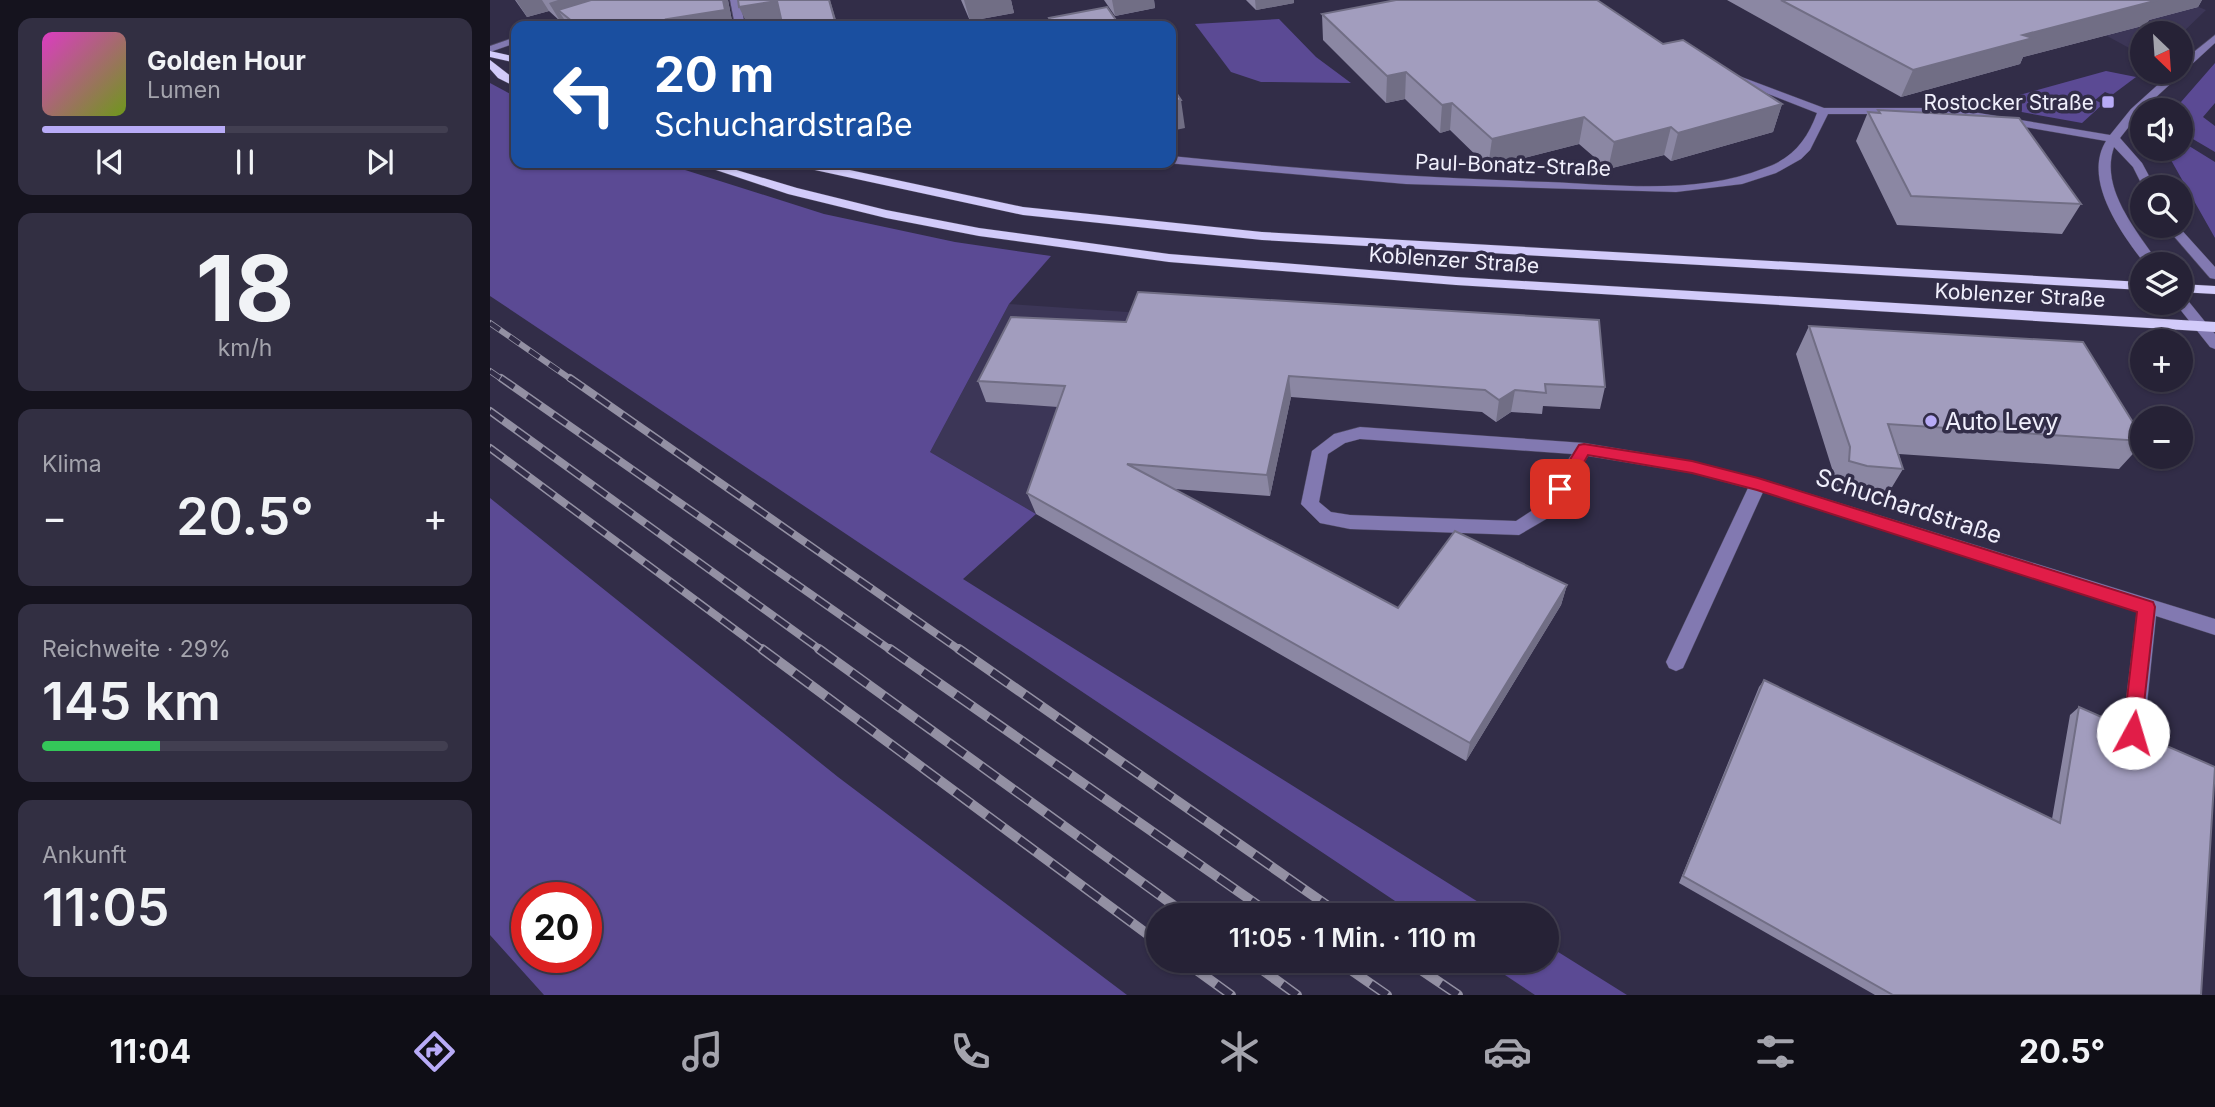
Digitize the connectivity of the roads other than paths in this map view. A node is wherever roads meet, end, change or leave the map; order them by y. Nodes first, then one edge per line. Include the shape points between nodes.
1 (735, 0) edge
2 (598, 13) edge
3 (572, 21) edge
4 (739, 21) edge
5 (511, 42) edge
6 (2212, 44) edge
7 (490, 49) edge
8 (490, 54) edge
9 (511, 59) edge
10 (2193, 59) edge
11 (490, 63) edge
12 (1717, 70) edge
13 (511, 81) edge
14 (2166, 84) edge
15 (1823, 111) junction
16 (2114, 139) junction
17 (1176, 160) edge
18 (715, 168) edge
19 (824, 168) edge
20 (2143, 175) edge
21 (2182, 238) edge
22 (2145, 252) edge
23 (2215, 275) edge
24 (2130, 285) edge
25 (2193, 289) edge
26 (2215, 290) edge
27 (2193, 312) edge
28 (2208, 326) edge
29 (2215, 344) edge
30 (1584, 449) junction
31 (1758, 484) junction
32 (2147, 607) junction
33 (2215, 627) edge
34 (1676, 662) dead end
35 (2133, 733) edge

1 - 4 street
2 - 3 street
5 - 7 street
6 - 10 street
8 - 9 main road
11 - 13 main road
12 - 15 street
14 - 16 street
15 - 16 street via 1949,111
15 - 17 street, Paul-Bonatz-Straße via 1817,131 1798,155 1752,176 1680,187 1449,183
16 - 20 street
16 - 22 street via 2105,156 2111,194
18 - 28 main road, Koblenzer Straße via 785,192 998,237 1247,268
19 - 24 main road, Koblenzer Straße via 1023,211 1262,236
21 - 23 street
25 - 26 main road
27 - 28 street
28 - 29 street
30 - 30 street, Schuchardstraße via 1360,433 1340,438 1320,451 1310,504 1326,518 1350,522 1519,528 1542,513
30 - 31 street, Schuchardstraße via 1692,467
31 - 32 street, Schuchardstraße
31 - 34 street
32 - 33 street, Schuchardstraße
32 - 35 street

